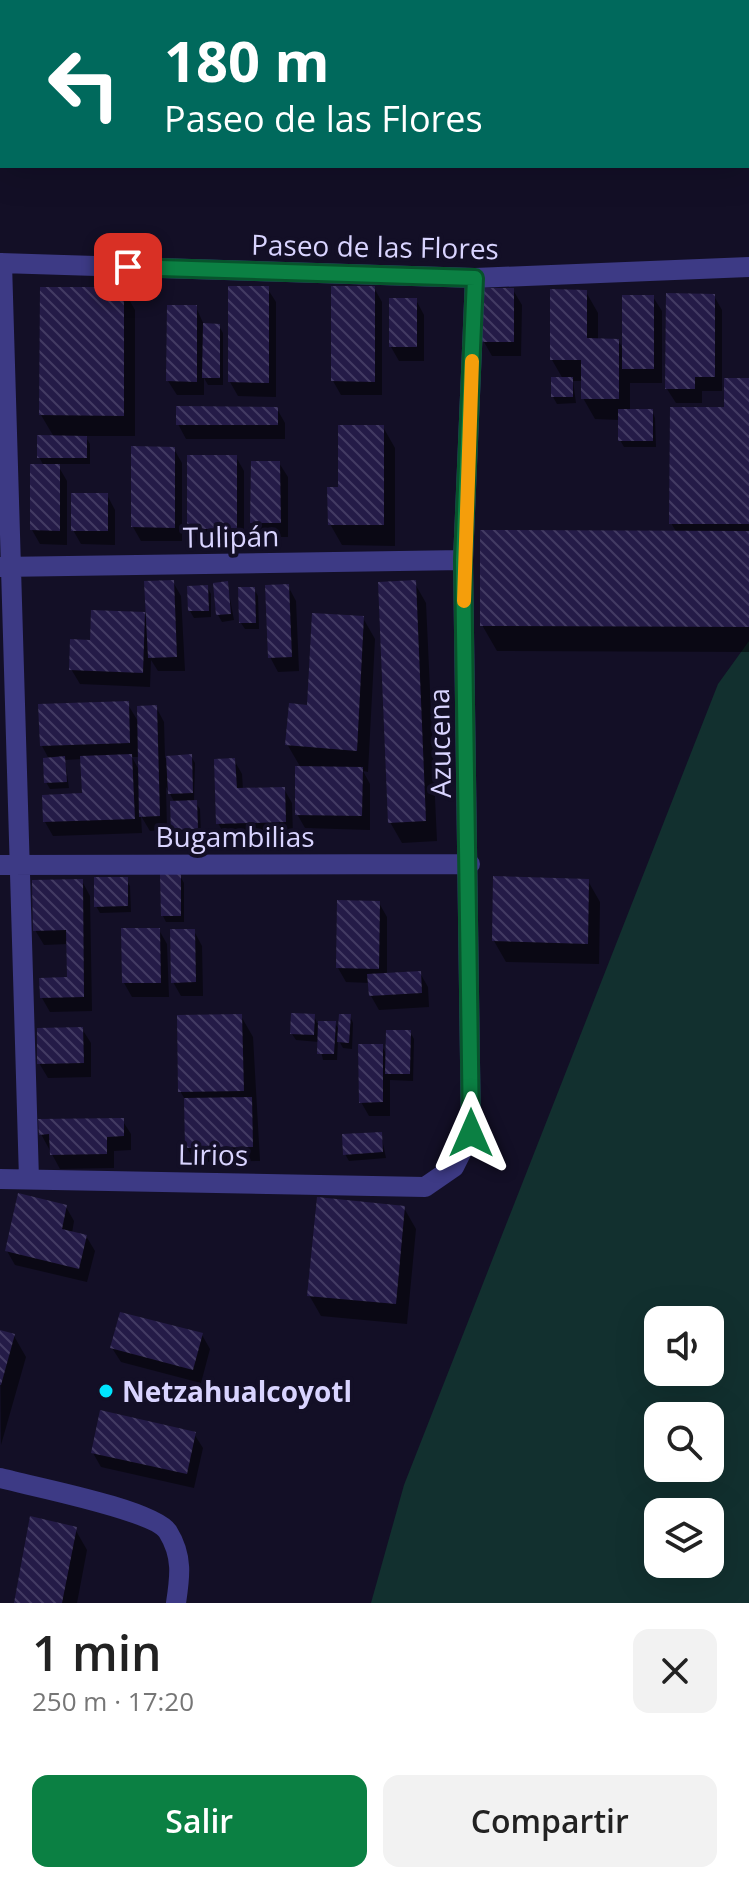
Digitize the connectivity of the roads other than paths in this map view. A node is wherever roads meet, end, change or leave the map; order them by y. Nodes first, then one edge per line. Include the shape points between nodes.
1 (1, 263) edge
2 (749, 267) edge
3 (475, 278) junction
4 (463, 560) junction
5 (6, 567) edge
6 (10, 864) edge
7 (470, 864) junction
8 (0, 1179) edge
9 (29, 1179) junction
10 (425, 1187) joint
11 (0, 1478) edge
12 (176, 1603) edge

1 - 3 street, Paseo de las Flores
1 - 5 street
2 - 3 street, Paseo de las Flores
3 - 4 street, Azucena
4 - 5 street, Tulipán
4 - 7 street, Azucena
5 - 6 street
6 - 7 street, Bugambilias
6 - 9 street
7 - 10 street, Azucena via 471,1133 454,1167
8 - 9 street, Lirios
9 - 10 street, Lirios
11 - 12 street via 136,1513 167,1529 181,1563

